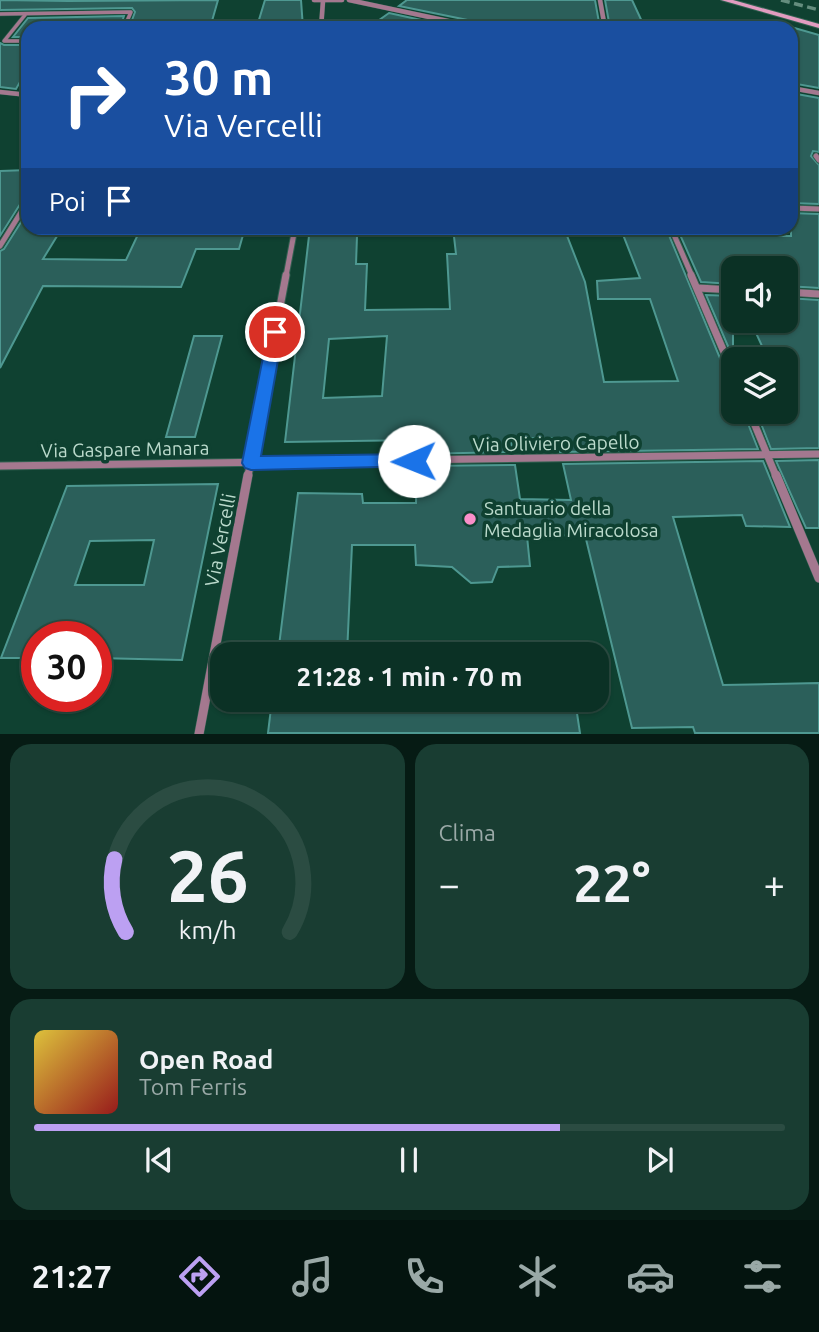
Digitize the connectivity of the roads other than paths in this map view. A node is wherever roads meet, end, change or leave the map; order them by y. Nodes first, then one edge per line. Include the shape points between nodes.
1 (314, 0) edge
2 (342, 0) edge
3 (349, 0) edge
4 (600, 0) edge
5 (725, 0) edge
6 (323, 1) edge
7 (0, 14) edge
8 (25, 15) junction
9 (127, 21) edge
10 (322, 21) edge
11 (448, 21) edge
12 (604, 21) edge
13 (819, 26) edge
14 (21, 41) edge
15 (798, 89) edge
16 (0, 92) edge
17 (819, 93) edge
18 (21, 94) edge
19 (798, 208) edge
20 (819, 209) edge
21 (21, 212) edge
22 (294, 235) edge
23 (674, 235) edge
24 (1, 242) edge
25 (698, 288) junction
26 (721, 289) edge
27 (798, 293) edge
28 (819, 294) edge
29 (722, 347) edge
30 (755, 424) edge
31 (819, 454) edge
32 (768, 456) junction
33 (251, 463) junction
34 (0, 466) edge
35 (819, 578) edge
36 (199, 733) edge

1 - 6 street
2 - 6 street
3 - 11 street
4 - 12 street
5 - 13 main road
6 - 10 street
7 - 8 lane
8 - 9 lane via 131,12
8 - 14 lane via 4,41
15 - 17 street
16 - 18 street
19 - 20 street
21 - 24 street
22 - 33 street, Via Vercelli
23 - 25 street
25 - 26 street
25 - 29 street
27 - 28 street
30 - 32 street
31 - 32 street, Via Oliviero Capello
32 - 33 street, Via Oliviero Capello
32 - 35 street
33 - 34 street, Via Gaspare Manara
33 - 36 street, Via Vercelli

